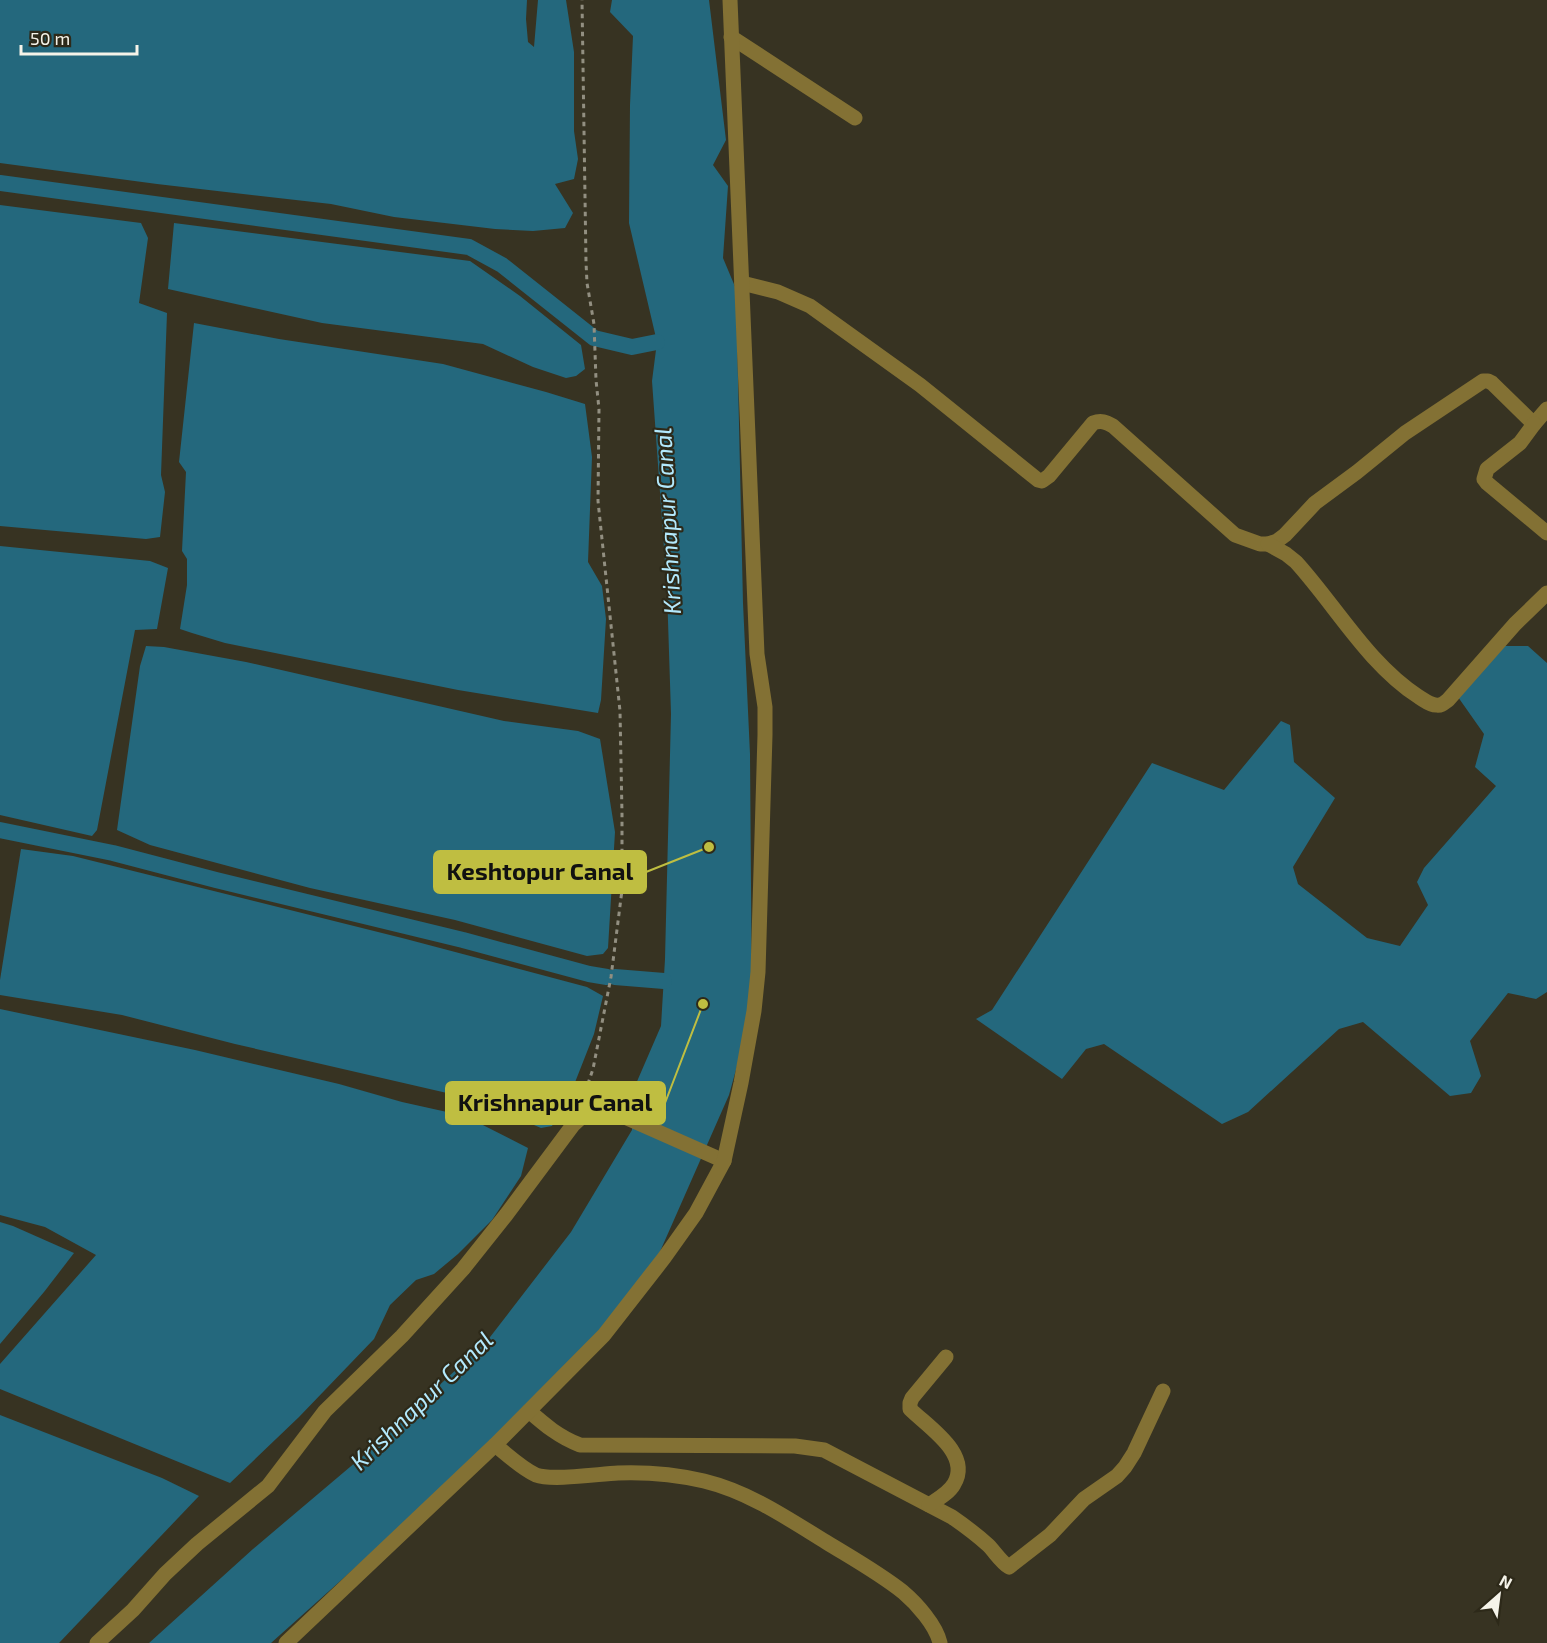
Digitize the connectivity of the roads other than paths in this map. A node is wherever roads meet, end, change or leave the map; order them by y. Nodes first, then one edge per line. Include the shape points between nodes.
1 (729, 0) edge
2 (731, 37) junction
3 (855, 118) dead end
4 (742, 283) junction
5 (1547, 409) edge
6 (1534, 424) junction
7 (1547, 533) edge
8 (1269, 544) junction
9 (1547, 593) edge
10 (724, 1161) junction
11 (946, 1357) dead end
12 (1163, 1391) dead end
13 (529, 1411) junction
14 (495, 1445) junction
15 (929, 1505) junction
16 (97, 1643) edge
17 (286, 1643) edge
18 (940, 1643) edge

1 - 2 street
2 - 3 street
2 - 4 street
4 - 8 street via 778,292 810,306 920,385 1038,480 1049,476 1093,423 1106,422 1235,535
4 - 10 street via 757,654 765,735 758,972
5 - 6 street
6 - 7 street via 1520,442 1487,469 1484,479
6 - 8 street via 1492,383 1483,381 1405,433 1315,503 1285,535
8 - 9 street via 1296,562 1392,675 1411,692 1436,705 1448,700
10 - 13 street via 696,1213 664,1258 603,1335
10 - 16 street via 620,1115 584,1115 463,1269 402,1336 325,1410 268,1486 197,1544
11 - 15 street via 910,1403 910,1409 955,1453 958,1463 954,1485
12 - 15 street via 1125,1467 1012,1565 1007,1566 970,1530
13 - 14 street
13 - 15 street via 548,1428 580,1445 795,1446 824,1450
14 - 17 street
14 - 18 street via 537,1475 659,1474 704,1481 740,1493 883,1576 922,1612

